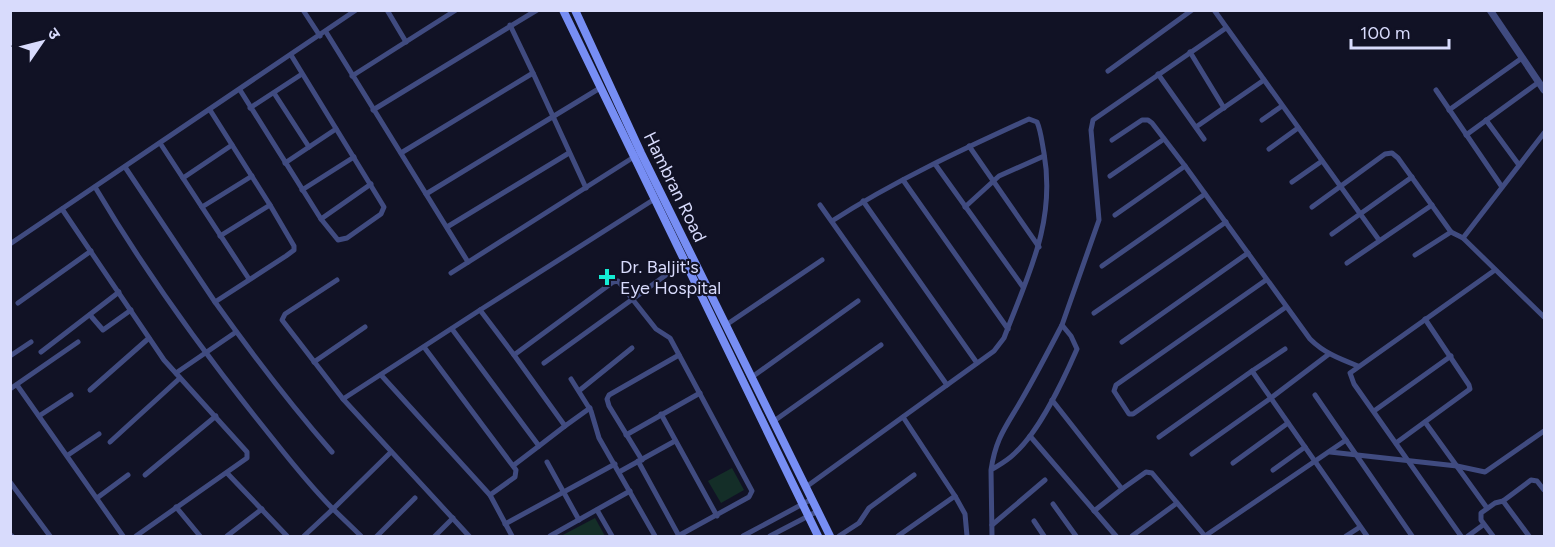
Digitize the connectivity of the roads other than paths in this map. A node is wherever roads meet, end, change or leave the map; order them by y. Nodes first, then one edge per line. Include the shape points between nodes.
1 (303, 10) edge
2 (387, 10) edge
3 (456, 10) edge
4 (537, 10) edge
5 (563, 10) edge
6 (575, 10) edge
7 (1192, 10) edge
8 (1214, 10) edge
9 (1490, 10) edge
10 (355, 11) edge
11 (510, 25) junction
12 (1226, 28) junction
13 (323, 34) junction
14 (406, 42) junction
15 (1190, 52) junction
16 (291, 55) junction
17 (1522, 58) junction
18 (1108, 71) dead end
19 (302, 74) junction
20 (532, 74) junction
21 (1158, 74) junction
22 (352, 76) junction
23 (1264, 80) junction
24 (1539, 82) junction
25 (600, 88) junction
26 (240, 90) junction
27 (1436, 90) dead end
28 (1545, 90) edge
29 (274, 93) junction
30 (1282, 106) junction
31 (250, 108) junction
32 (1224, 108) junction
33 (210, 110) junction
34 (373, 110) junction
35 (1449, 110) junction
36 (552, 117) junction
37 (1262, 120) dead end
38 (1486, 120) junction
39 (1196, 128) junction
40 (1298, 128) junction
41 (336, 129) junction
42 (1545, 133) edge
43 (1466, 135) junction
44 (1164, 139) junction
45 (1204, 139) dead end
46 (1112, 140) dead end
47 (160, 143) junction
48 (232, 145) junction
49 (309, 147) junction
50 (969, 147) junction
51 (1269, 149) dead end
52 (400, 153) junction
53 (569, 153) junction
54 (641, 153) junction
55 (1044, 156) junction
56 (354, 157) junction
57 (633, 158) junction
58 (1322, 161) junction
59 (285, 163) junction
60 (935, 164) junction
61 (1520, 165) junction
62 (1185, 166) junction
63 (125, 167) junction
64 (252, 176) junction
65 (1110, 176) dead end
66 (1412, 177) junction
67 (183, 178) junction
68 (903, 180) junction
69 (992, 181) junction
70 (1292, 182) dead end
71 (371, 184) junction
72 (95, 187) junction
73 (1340, 187) junction
74 (586, 188) junction
75 (1502, 188) junction
76 (302, 190) junction
77 (426, 194) junction
78 (1205, 194) junction
79 (653, 200) junction
80 (863, 201) junction
81 (270, 205) junction
82 (820, 205) dead end
83 (1432, 205) junction
84 (202, 207) junction
85 (966, 207) junction
86 (1312, 207) dead end
87 (62, 209) junction
88 (1360, 214) junction
89 (1115, 215) dead end
90 (321, 219) junction
91 (832, 221) junction
92 (1226, 222) junction
93 (447, 227) junction
94 (1451, 232) junction
95 (1332, 234) dead end
96 (220, 236) junction
97 (1462, 237) junction
98 (684, 239) junction
99 (1379, 240) junction
100 (675, 243) junction
101 (10, 244) edge
102 (1039, 247) junction
103 (91, 251) junction
104 (1248, 253) junction
105 (1415, 255) dead end
106 (822, 260) dead end
107 (468, 262) junction
108 (684, 262) junction
109 (1347, 262) dead end
110 (1102, 266) dead end
111 (1495, 270) junction
112 (451, 273) dead end
113 (249, 279) junction
114 (337, 280) dead end
115 (1266, 280) junction
116 (1023, 287) junction
117 (119, 292) junction
118 (633, 299) junction
119 (858, 301) dead end
120 (215, 302) junction
121 (18, 303) dead end
122 (1286, 307) junction
123 (131, 310) junction
124 (480, 310) junction
125 (1094, 313) dead end
126 (90, 315) junction
127 (1545, 317) edge
128 (1425, 319) junction
129 (726, 325) junction
130 (1062, 325) junction
131 (366, 327) dead end
132 (452, 328) junction
133 (1008, 329) junction
134 (236, 332) junction
135 (148, 338) junction
136 (31, 342) dead end
137 (78, 342) dead end
138 (1122, 342) dead end
139 (881, 345) dead end
140 (424, 347) junction
141 (632, 348) dead end
142 (1284, 350) dead end
143 (41, 352) dead end
144 (204, 353) junction
145 (1329, 354) junction
146 (514, 355) junction
147 (680, 355) junction
148 (10, 356) edge
149 (1451, 357) junction
150 (314, 362) junction
151 (544, 363) dead end
152 (976, 363) junction
153 (1358, 366) junction
154 (1252, 371) junction
155 (178, 375) junction
156 (381, 375) junction
157 (752, 377) junction
158 (571, 379) dead end
159 (17, 385) junction
160 (947, 385) junction
161 (10, 389) edge
162 (90, 390) dead end
163 (580, 390) junction
164 (700, 393) junction
165 (71, 395) dead end
166 (1315, 395) dead end
167 (1271, 398) junction
168 (343, 399) junction
169 (1052, 400) junction
170 (590, 408) junction
171 (1374, 411) junction
172 (661, 414) junction
173 (39, 416) junction
174 (216, 416) junction
175 (903, 417) junction
176 (774, 421) junction
177 (1425, 422) junction
178 (1288, 423) junction
179 (565, 426) junction
180 (1545, 431) edge
181 (99, 434) dead end
182 (626, 435) junction
183 (1030, 436) junction
184 (1160, 437) dead end
185 (1346, 440) junction
186 (675, 441) junction
187 (110, 442) dead end
188 (1396, 443) junction
189 (539, 446) junction
190 (1305, 447) junction
191 (332, 452) dead end
192 (391, 452) junction
193 (1330, 452) junction
194 (1191, 454) dead end
195 (1356, 454) junction
196 (68, 455) junction
197 (1408, 459) junction
198 (640, 460) junction
199 (547, 462) dead end
200 (1233, 463) dead end
201 (1316, 463) junction
202 (615, 464) junction
203 (514, 465) junction
204 (1457, 466) junction
205 (991, 470) junction
206 (1273, 470) dead end
207 (619, 472) junction
208 (227, 473) junction
209 (128, 475) dead end
210 (914, 475) dead end
211 (145, 476) dead end
212 (1045, 480) dead end
213 (10, 483) edge
214 (806, 487) junction
215 (1122, 489) junction
216 (1545, 490) edge
217 (630, 491) junction
218 (564, 492) junction
219 (490, 495) junction
220 (955, 496) junction
221 (97, 498) junction
222 (415, 498) dead end
223 (812, 499) junction
224 (1503, 501) junction
225 (1178, 503) junction
226 (802, 504) junction
227 (1053, 504) dead end
228 (176, 507) junction
229 (1487, 508) junction
230 (261, 509) junction
231 (333, 509) junction
232 (597, 510) junction
233 (818, 511) junction
234 (1094, 511) junction
235 (717, 516) junction
236 (807, 516) junction
237 (453, 518) junction
238 (579, 520) junction
239 (1034, 521) dead end
240 (505, 524) junction
241 (992, 525) junction
242 (1484, 525) junction
243 (1360, 527) junction
244 (145, 530) junction
245 (511, 535) edge
246 (678, 536) edge
247 (774, 536) edge
248 (1205, 536) edge
249 (50, 537) edge
250 (123, 537) edge
251 (135, 537) edge
252 (150, 537) edge
253 (200, 537) edge
254 (227, 537) edge
255 (287, 537) edge
256 (304, 537) edge
257 (361, 537) edge
258 (377, 537) edge
259 (435, 537) edge
260 (469, 537) edge
261 (502, 537) edge
262 (550, 537) edge
263 (612, 537) edge
264 (655, 537) edge
265 (743, 537) edge
266 (818, 537) edge
267 (830, 537) edge
268 (839, 537) edge
269 (898, 537) edge
270 (967, 537) edge
271 (992, 537) edge
272 (1044, 537) edge
273 (1076, 537) edge
274 (1116, 537) edge
275 (1132, 537) edge
276 (1346, 537) edge
277 (1367, 537) edge
278 (1412, 537) edge
279 (1461, 537) edge
280 (1468, 537) edge
281 (1493, 537) edge
282 (1529, 537) edge

1 - 13 street
2 - 14 street
3 - 14 street
4 - 11 street
5 - 25 main road, Hambran Road
6 - 54 main road, Hambran Road
7 - 18 street
8 - 12 street
9 - 17 street
10 - 13 street
11 - 20 street
11 - 34 street
12 - 15 street
12 - 23 street
13 - 16 street
13 - 22 street
14 - 22 street
15 - 21 street
15 - 32 street
16 - 19 street
16 - 26 street
17 - 24 street
17 - 35 street
19 - 29 street
19 - 41 street
20 - 36 street
20 - 52 street
21 - 39 street
21 - 130 street via 1093,120 1099,220
22 - 34 street
23 - 30 street
23 - 32 street
24 - 28 street
24 - 38 street
25 - 36 street
25 - 57 main road, Hambran Road
26 - 31 street
26 - 33 street
27 - 35 street
29 - 31 street
29 - 49 street
30 - 37 street
30 - 40 street
31 - 59 street
32 - 39 street
33 - 47 street
33 - 48 street
34 - 52 street
35 - 43 street
36 - 53 street
36 - 77 street
38 - 43 street
38 - 61 street
39 - 45 street
40 - 51 street
40 - 58 street
41 - 49 street
41 - 56 street
42 - 61 street
43 - 75 street
44 - 46 street via 1145,119
44 - 62 street
44 - 65 street
47 - 63 street
47 - 67 street
48 - 64 street
48 - 67 street
49 - 59 street
50 - 55 street via 1032,118 1039,126
50 - 60 street
50 - 69 street
52 - 77 street
53 - 74 street
53 - 93 street
54 - 57 street
54 - 98 main road, Hambran Road
55 - 69 street
55 - 102 street via 1048,172 1046,215
56 - 71 street
56 - 76 street
57 - 74 street
57 - 79 main road, Hambran Road
58 - 70 street
58 - 73 street
59 - 76 street
60 - 68 street
60 - 85 street
61 - 75 street
62 - 78 street
62 - 89 street
63 - 72 street
63 - 120 street
64 - 81 street
64 - 84 street
66 - 73 street via 1398,158 1389,153
66 - 83 street
66 - 88 street
67 - 84 street
68 - 80 street
68 - 133 street
69 - 85 street
69 - 102 street
71 - 90 street
71 - 90 street via 383,204 381,214 342,240
72 - 87 street
72 - 144 street
73 - 86 street
73 - 88 street
74 - 107 street
75 - 97 street
76 - 90 street
77 - 93 street
78 - 92 street
78 - 110 street
79 - 100 main road, Hambran Road
79 - 124 street
80 - 91 street
80 - 152 street
81 - 96 street
81 - 113 street via 294,250
82 - 91 street
83 - 94 street
83 - 99 street
84 - 96 street
85 - 116 street
87 - 101 street
87 - 103 street
88 - 95 street
88 - 99 street
91 - 160 street
92 - 104 street
92 - 125 street
93 - 107 street
94 - 97 street
94 - 105 street
96 - 113 street
97 - 111 street
98 - 100 street
98 - 129 main road, Hambran Road
99 - 109 street
100 - 108 main road, Hambran Road
102 - 116 street
103 - 117 street
103 - 121 street
104 - 115 street
104 - 138 street
106 - 129 street
107 - 112 street
108 - 118 street
108 - 226 main road, Hambran Road
111 - 127 street
111 - 128 street
113 - 120 street
114 - 150 street via 282,318
115 - 122 street
115 - 122 street via 1116,385 1114,391 1129,414
116 - 133 street
117 - 123 street
117 - 126 street
118 - 146 street via 620,282 613,282
118 - 147 street via 656,329 670,338
118 - 151 street
119 - 157 street
120 - 134 street
122 - 145 street via 1310,339
123 - 126 street via 103,330
123 - 135 street
124 - 132 street
124 - 146 street
126 - 143 street
128 - 149 street
128 - 153 street
129 - 157 main road, Hambran Road
130 - 169 street via 1077,349
130 - 205 street via 1002,432
131 - 150 street
132 - 140 street
132 - 189 street
133 - 152 street via 994,351
134 - 144 street
134 - 191 street
135 - 155 street
135 - 162 street
136 - 148 street
137 - 159 street
139 - 176 street
140 - 156 street
140 - 203 street
141 - 163 street
142 - 154 street
144 - 155 street
144 - 231 street via 306,482
145 - 153 street
145 - 167 street
146 - 179 street
147 - 164 street
147 - 182 street via 609,395 609,406
149 - 171 street
149 - 177 street via 1470,389
150 - 168 street
152 - 160 street
153 - 171 street via 1350,376
154 - 167 street
154 - 184 street
155 - 174 street
155 - 187 street
156 - 168 street
156 - 219 street
157 - 176 main road, Hambran Road
158 - 163 street
159 - 161 street
159 - 173 street
160 - 175 street
163 - 170 street
164 - 172 street
164 - 235 street via 752,491 749,497
165 - 173 street
166 - 185 street
167 - 178 street
167 - 194 street
168 - 192 street
169 - 183 street
169 - 215 street
170 - 179 street
170 - 202 street via 597,433
171 - 188 street
172 - 182 street
172 - 186 street
173 - 196 street
174 - 208 street via 247,452 247,458
174 - 211 street
175 - 214 street
175 - 220 street
176 - 214 main road, Hambran Road
177 - 188 street
177 - 204 street
178 - 190 street
178 - 200 street
179 - 189 street
180 - 204 street via 1485,472
181 - 196 street
182 - 198 street
183 - 205 street via 1016,453
183 - 234 street
185 - 193 street
185 - 195 street
186 - 198 street
186 - 235 street
188 - 197 street
189 - 203 street
190 - 201 street
190 - 206 street
192 - 231 street
192 - 237 street
193 - 195 street
193 - 201 street
195 - 197 street
195 - 278 street
196 - 221 street
197 - 204 street
197 - 279 street
198 - 207 street
198 - 246 street
199 - 218 street
201 - 243 street
201 - 248 street
202 - 207 street
202 - 218 street
203 - 219 street via 515,477
204 - 229 street
205 - 241 street
207 - 217 street
208 - 228 street
208 - 230 street
209 - 221 street
210 - 268 street via 868,508 859,523
212 - 241 street
213 - 249 street
214 - 223 main road, Hambran Road
215 - 225 street via 1150,472
215 - 234 street
216 - 224 street via 1531,480
217 - 232 street
217 - 264 street
218 - 238 street
218 - 240 street
219 - 240 street
220 - 269 street
220 - 270 street via 965,514
221 - 250 street
222 - 258 street
223 - 226 street
223 - 233 main road, Hambran Road
224 - 229 street
224 - 282 street
225 - 248 street
225 - 275 street
226 - 236 main road, Hambran Road
226 - 265 street
227 - 273 street
228 - 244 street
228 - 253 street
229 - 242 street via 1479,514
230 - 254 street
230 - 255 street
231 - 256 street
231 - 257 street
232 - 238 street
232 - 263 street
233 - 236 street
233 - 267 main road, Hambran Road
234 - 274 street
235 - 246 street
236 - 247 street
236 - 266 main road, Hambran Road
237 - 259 street
237 - 260 street
238 - 262 street
239 - 272 street
240 - 245 street
241 - 271 street
242 - 280 street
242 - 281 street
243 - 276 street
243 - 277 street
244 - 251 street
244 - 252 street
245 - 261 street

